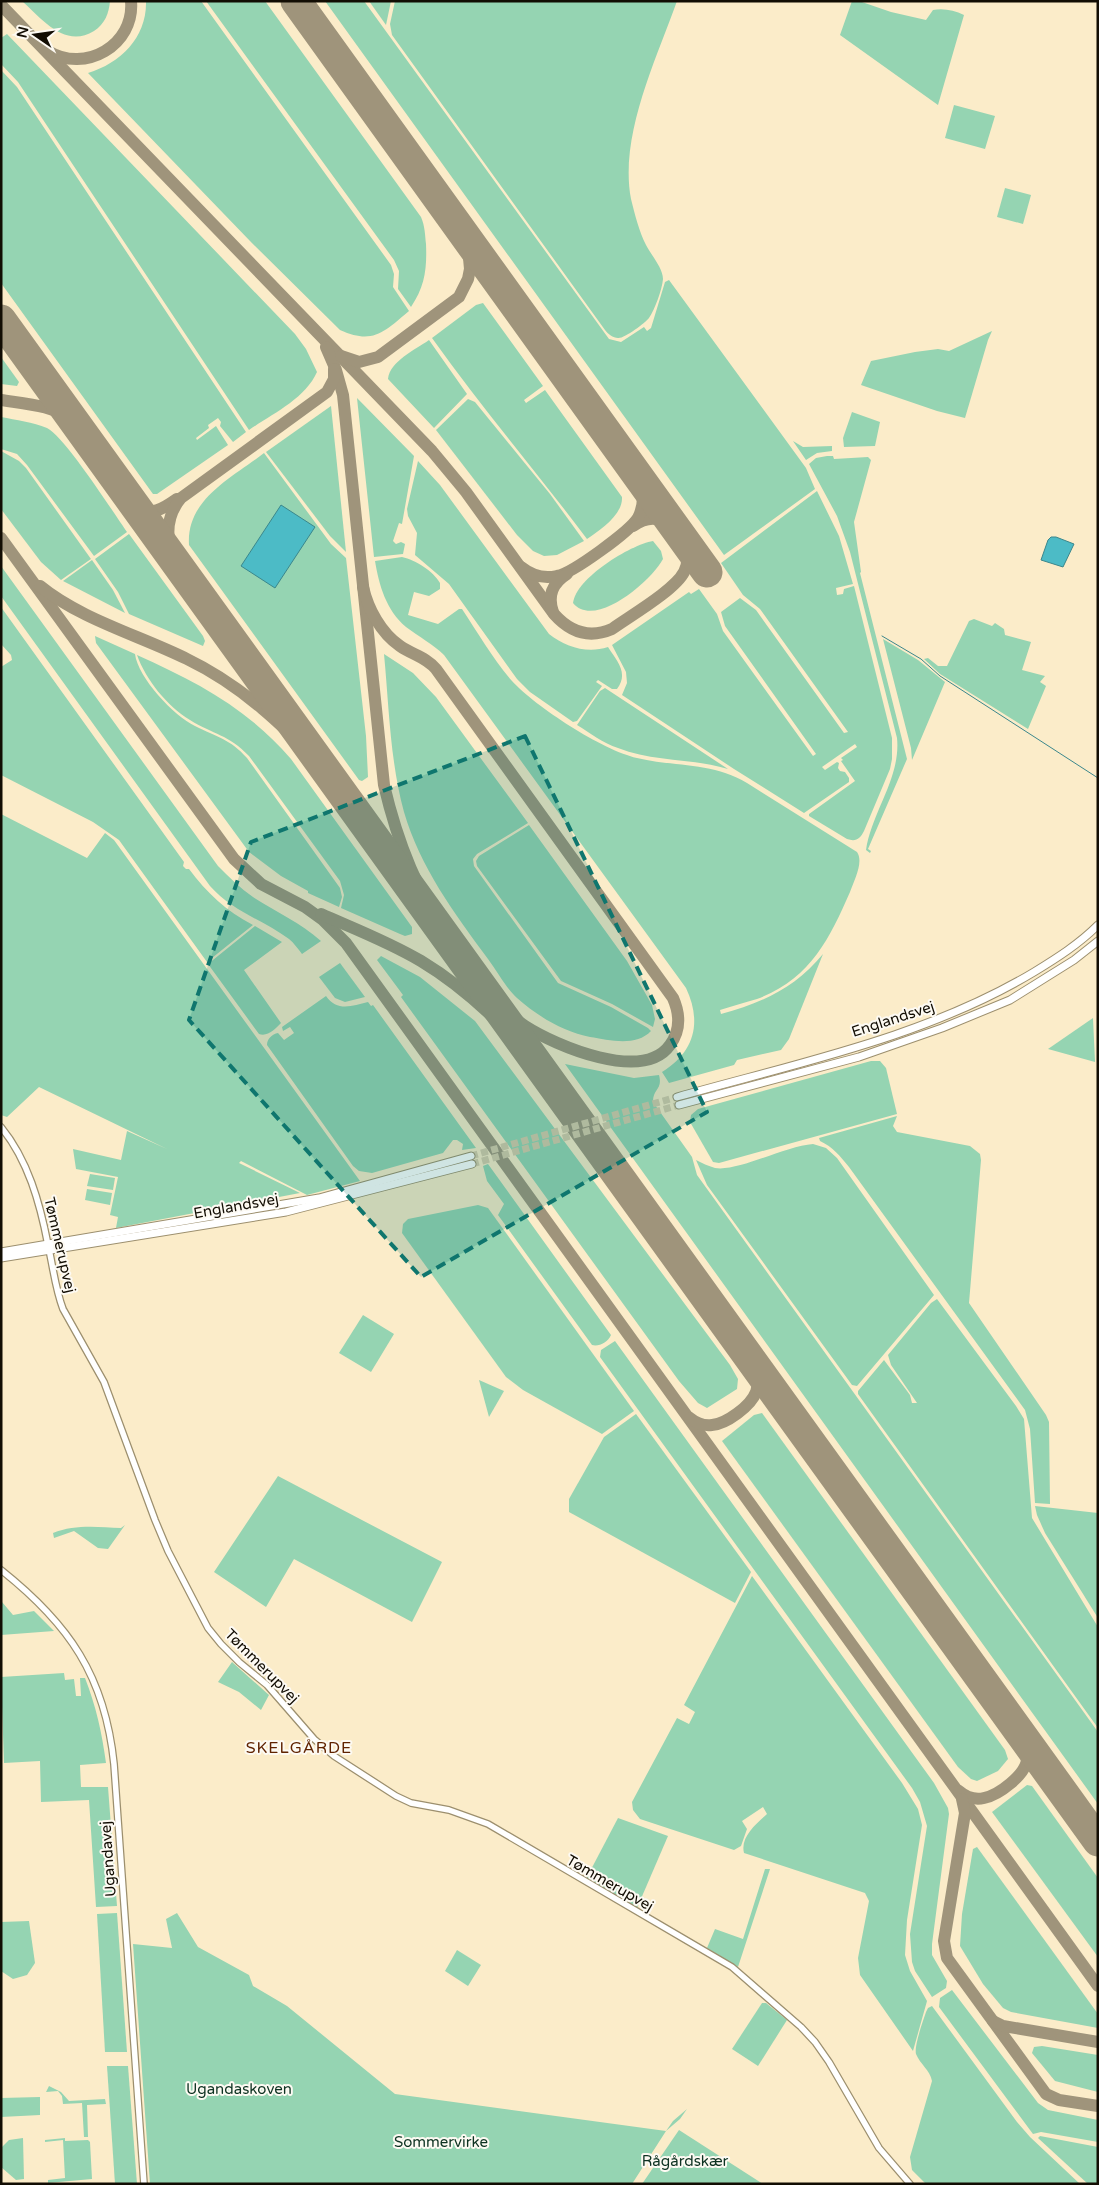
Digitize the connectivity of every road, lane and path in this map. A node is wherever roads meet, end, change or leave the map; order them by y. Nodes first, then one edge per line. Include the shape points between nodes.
1 (1098, 925) edge
2 (1098, 941) edge
3 (1, 1127) edge
4 (472, 1160) tunnel mouth
5 (49, 1248) junction
6 (1, 1252) edge
7 (1, 1258) edge
8 (1, 1570) edge
9 (144, 2184) edge
10 (910, 2184) edge

1 - 2 main road, Englandsvej via 1065,953 1003,990 937,1019 678,1101 859,1057 942,1028 1010,1000
3 - 5 street, Tømmerupvej via 22,1157
4 - 5 main road, Englandsvej via 286,1212
5 - 6 main road, Englandsvej
5 - 7 main road, Englandsvej
5 - 10 street, Tømmerupvej via 60,1302 104,1382 165,1544 208,1628 221,1644 267,1685 318,1743 381,1787 411,1803 449,1810 488,1824 732,1968 815,2042 880,2148
8 - 9 street, Ugandavej via 40,1602 70,1638 93,1680 107,1722 114,1764

